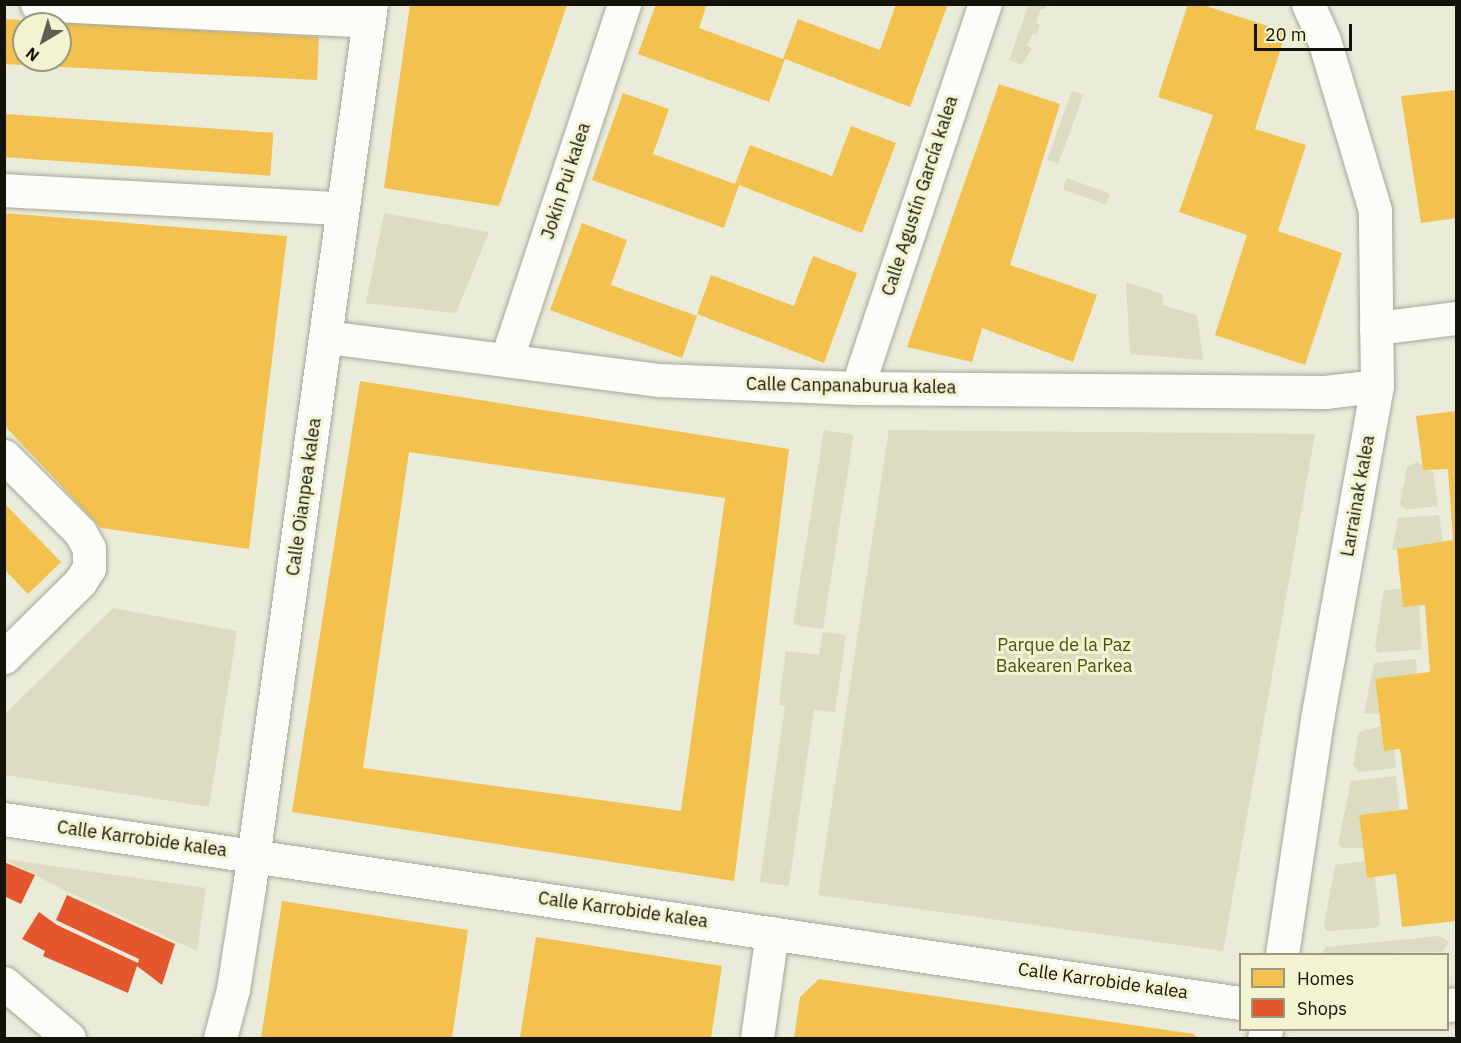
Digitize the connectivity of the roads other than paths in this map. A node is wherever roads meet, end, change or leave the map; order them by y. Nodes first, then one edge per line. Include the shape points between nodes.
1 (37, 4) edge
2 (624, 4) edge
3 (985, 4) edge
4 (1308, 4) edge
5 (1326, 4) edge
6 (370, 13) edge
7 (1324, 40) junction
8 (4, 190) edge
9 (341, 207) junction
10 (1456, 318) edge
11 (1376, 328) junction
12 (327, 337) junction
13 (507, 358) junction
14 (1377, 386) junction
15 (857, 388) junction
16 (4, 456) edge
17 (4, 657) edge
18 (4, 819) edge
19 (253, 856) junction
20 (772, 933) junction
21 (1282, 953) edge
22 (4, 982) edge
23 (233, 989) junction
24 (1239, 1003) edge
25 (69, 1038) edge
26 (195, 1038) edge
27 (219, 1038) edge
28 (757, 1038) edge

1 - 6 street
2 - 13 street, Jokin Pui kalea
3 - 15 street, Calle Agustín García kalea
4 - 7 street, Larrainak kalea
5 - 7 street, Larrainak kalea
6 - 9 street, Calle Oianpea kalea
7 - 11 street, Larrainak kalea via 1375,210
8 - 9 street
9 - 12 street, Calle Oianpea kalea
10 - 11 street
11 - 14 street, Larrainak kalea
12 - 13 street, Calle Canpanaburua kalea
12 - 19 street, Calle Oianpea kalea
13 - 15 street, Calle Canpanaburua kalea via 659,380
14 - 15 street, Calle Canpanaburua kalea via 1325,392
14 - 21 street, Larrainak kalea via 1317,718
16 - 17 street via 80,532 89,548 89,568 80,582
18 - 19 street, Calle Karrobide kalea
19 - 20 street, Calle Karrobide kalea
19 - 23 street, Calle Oianpea kalea
20 - 24 street, Calle Karrobide kalea
20 - 28 street
22 - 25 street
23 - 26 street
23 - 27 street, Calle Oianpea kalea

